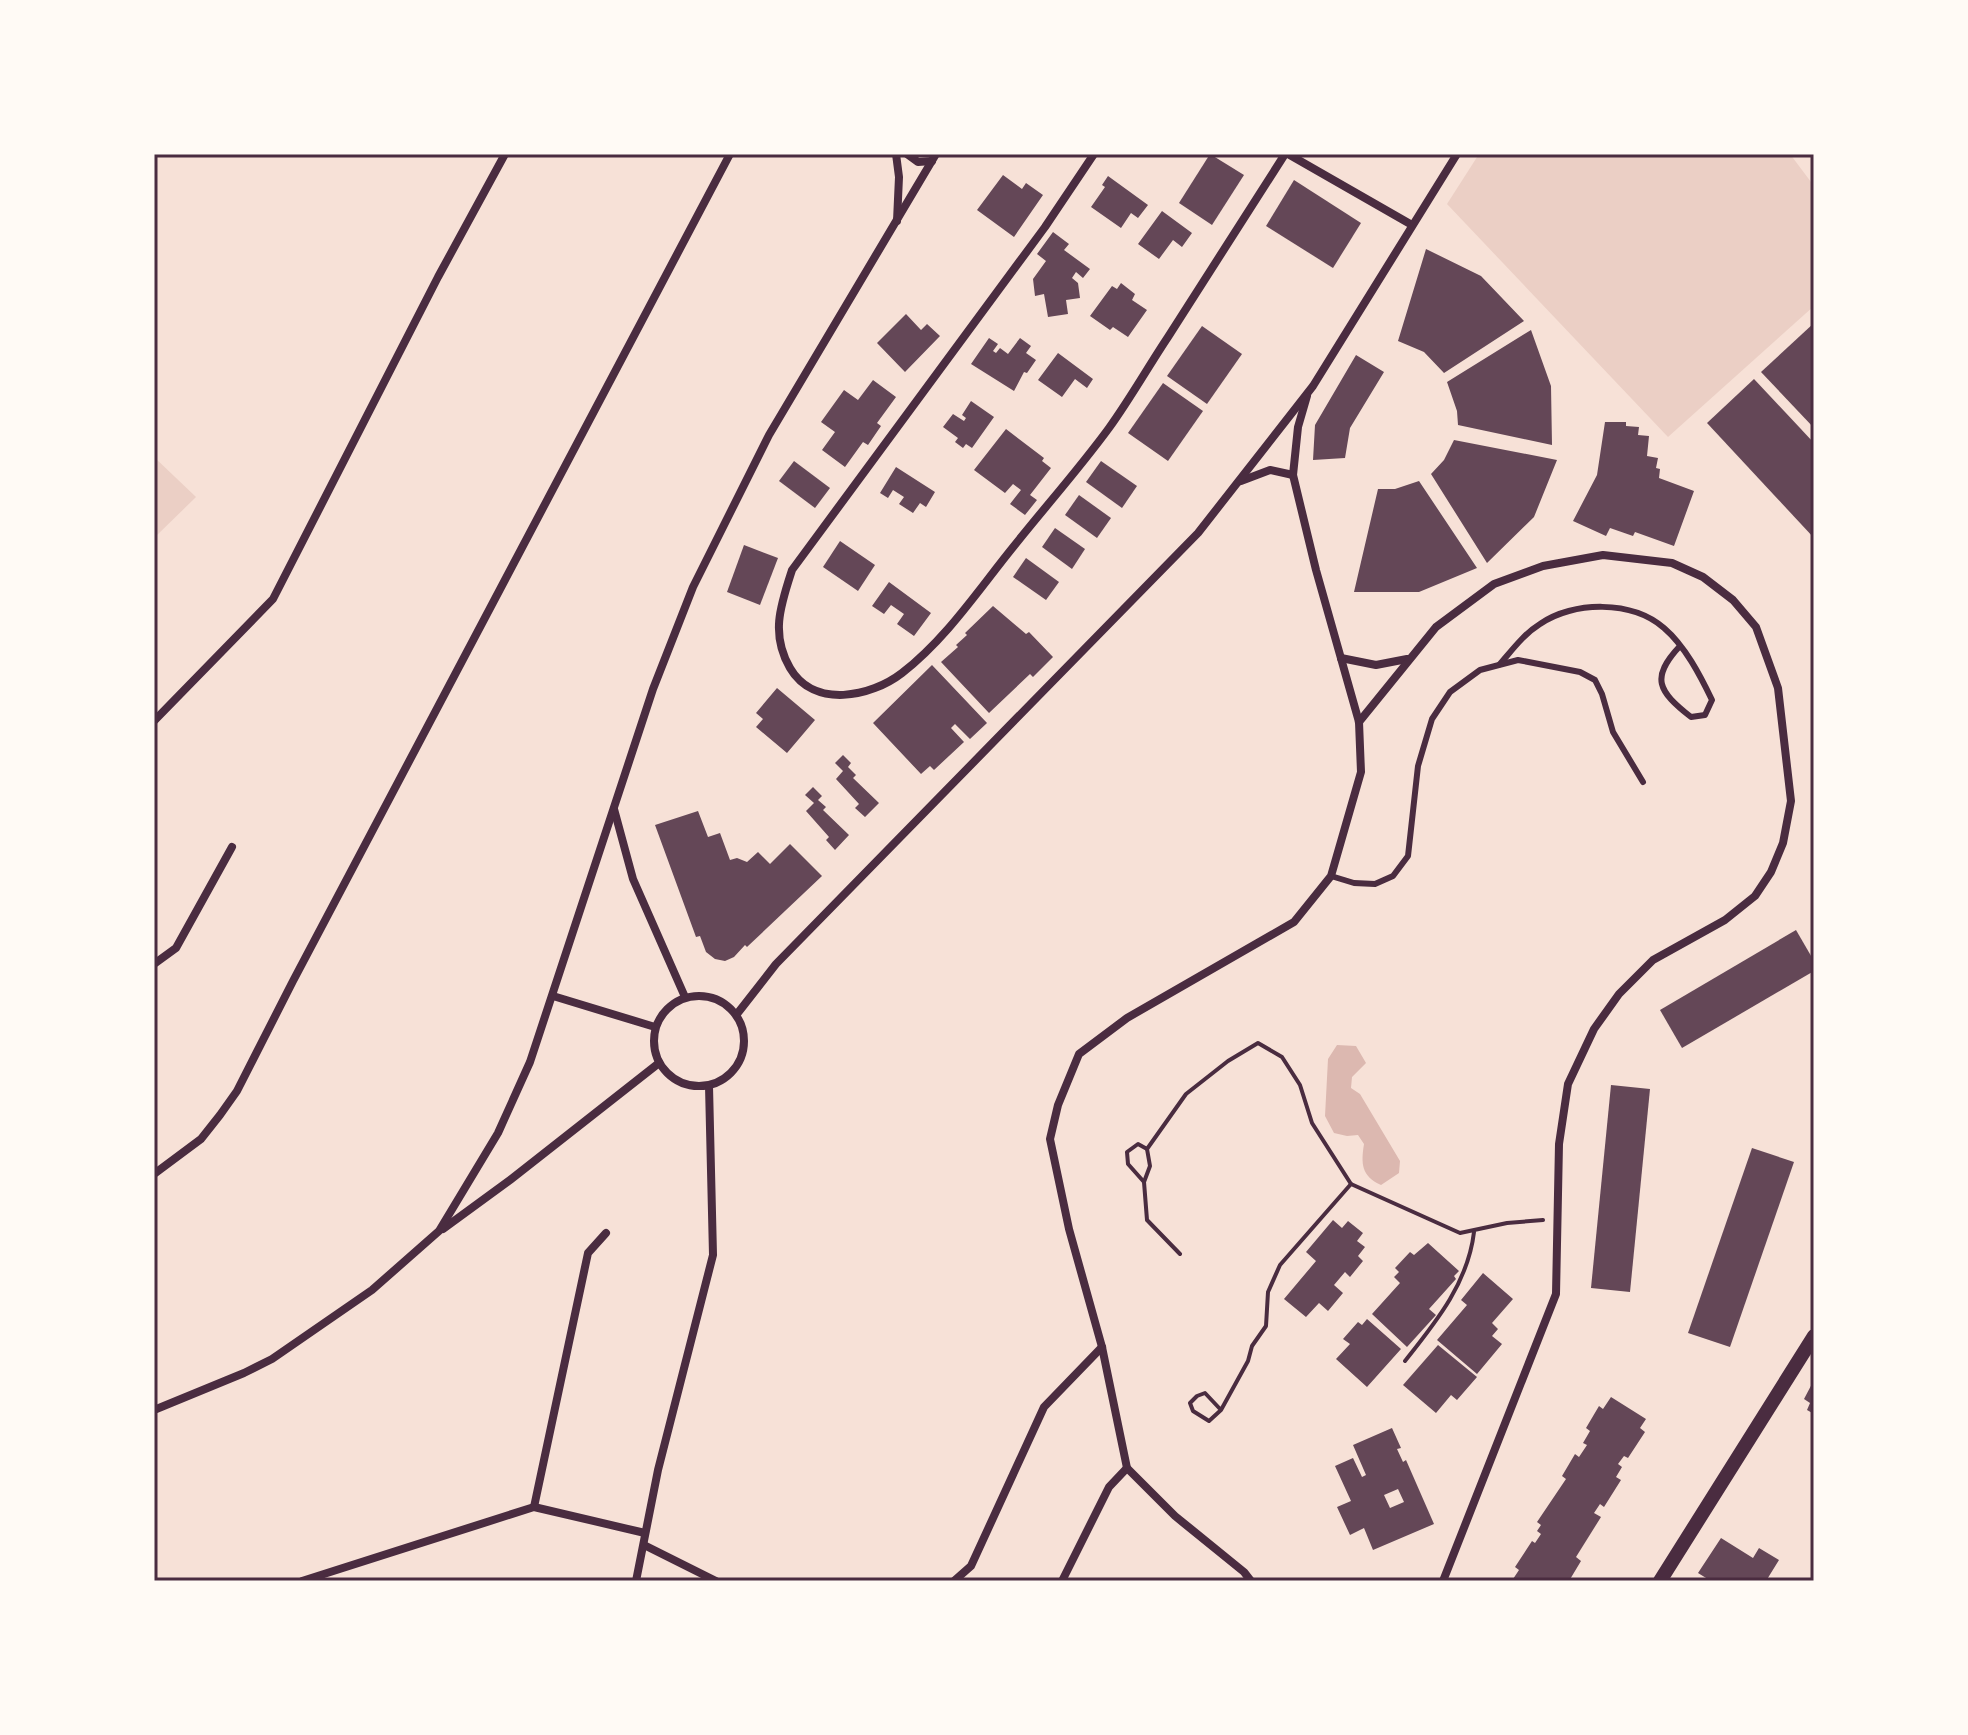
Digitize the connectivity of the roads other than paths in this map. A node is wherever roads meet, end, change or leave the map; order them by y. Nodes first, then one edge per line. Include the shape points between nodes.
1 (505, 154) edge
2 (730, 154) edge
3 (896, 154) edge
4 (907, 154) edge
5 (1094, 154) edge
6 (1287, 154) edge
7 (1457, 154) edge
8 (934, 158) edge
9 (897, 223) junction
10 (1412, 225) junction
11 (1307, 396) junction
12 (1293, 475) junction
13 (1240, 481) junction
14 (1680, 646) junction
15 (1341, 658) junction
16 (1408, 659) junction
17 (1500, 664) junction
18 (154, 721) edge
19 (1359, 722) junction
20 (1643, 782) dead end
21 (613, 809) junction
22 (232, 847) dead end
23 (1331, 876) junction
24 (154, 964) edge
25 (553, 996) junction
26 (685, 997) junction
27 (737, 1014) junction
28 (655, 1027) junction
29 (659, 1063) junction
30 (709, 1086) junction
31 (154, 1174) edge
32 (439, 1231) junction
33 (606, 1233) dead end
34 (1814, 1336) edge
35 (1102, 1347) junction
36 (154, 1410) edge
37 (1127, 1468) junction
38 (534, 1507) junction
39 (645, 1533) junction
40 (644, 1545) junction
41 (302, 1581) edge
42 (636, 1581) edge
43 (716, 1581) edge
44 (954, 1581) edge
45 (1062, 1581) edge
46 (1251, 1581) edge
47 (1443, 1581) edge
48 (1660, 1581) edge

1 - 18 street via 273,599
2 - 31 street via 237,1091 201,1139
3 - 9 street
4 - 8 street via 918,162
5 - 6 street via 792,570 777,633 792,672 807,685 841,695 876,688 901,673 943,634 1109,428
6 - 10 street
7 - 10 street
8 - 9 street
9 - 21 street via 769,435 693,587
10 - 11 street
11 - 12 street
11 - 13 street
12 - 13 street via 1270,470
12 - 15 street
13 - 27 street via 1198,533 776,964
14 - 14 lane via 1659,676 1663,691 1691,717 1705,715 1712,700
14 - 17 lane via 1662,626 1636,614 1605,607 1576,609 1542,622
15 - 16 street via 1376,665
15 - 19 street
16 - 19 street
16 - 47 street via 1436,627 1494,584 1543,566 1603,555 1672,563 1703,577 1756,627 1778,688 1791,801 1783,843 1755,896 1725,920 1653,960 1619,994 1594,1029 1568,1084 1559,1144 1556,1294
17 - 20 lane via 1518,660 1595,680 1613,732
17 - 23 lane via 1480,670 1450,692 1432,719 1418,766 1408,856 1393,876 1375,884
19 - 23 street via 1361,772
21 - 25 street
21 - 26 street via 633,879
22 - 24 street via 176,948
23 - 35 street via 1294,922 1127,1018 1079,1054 1050,1139
25 - 28 street
25 - 32 street via 498,1133
26 - 27 street via 714,997
26 - 28 street via 672,1003
27 - 30 street via 744,1031 738,1066
28 - 29 street
29 - 30 street via 689,1086
29 - 32 street
30 - 39 street via 713,1255
32 - 36 street via 372,1290 272,1359
33 - 38 street via 588,1253
34 - 48 street
35 - 37 street
35 - 44 street via 1044,1407 971,1566
37 - 45 street via 1109,1487
37 - 46 street
38 - 39 street
38 - 41 street
39 - 40 street
40 - 42 street
40 - 43 street

